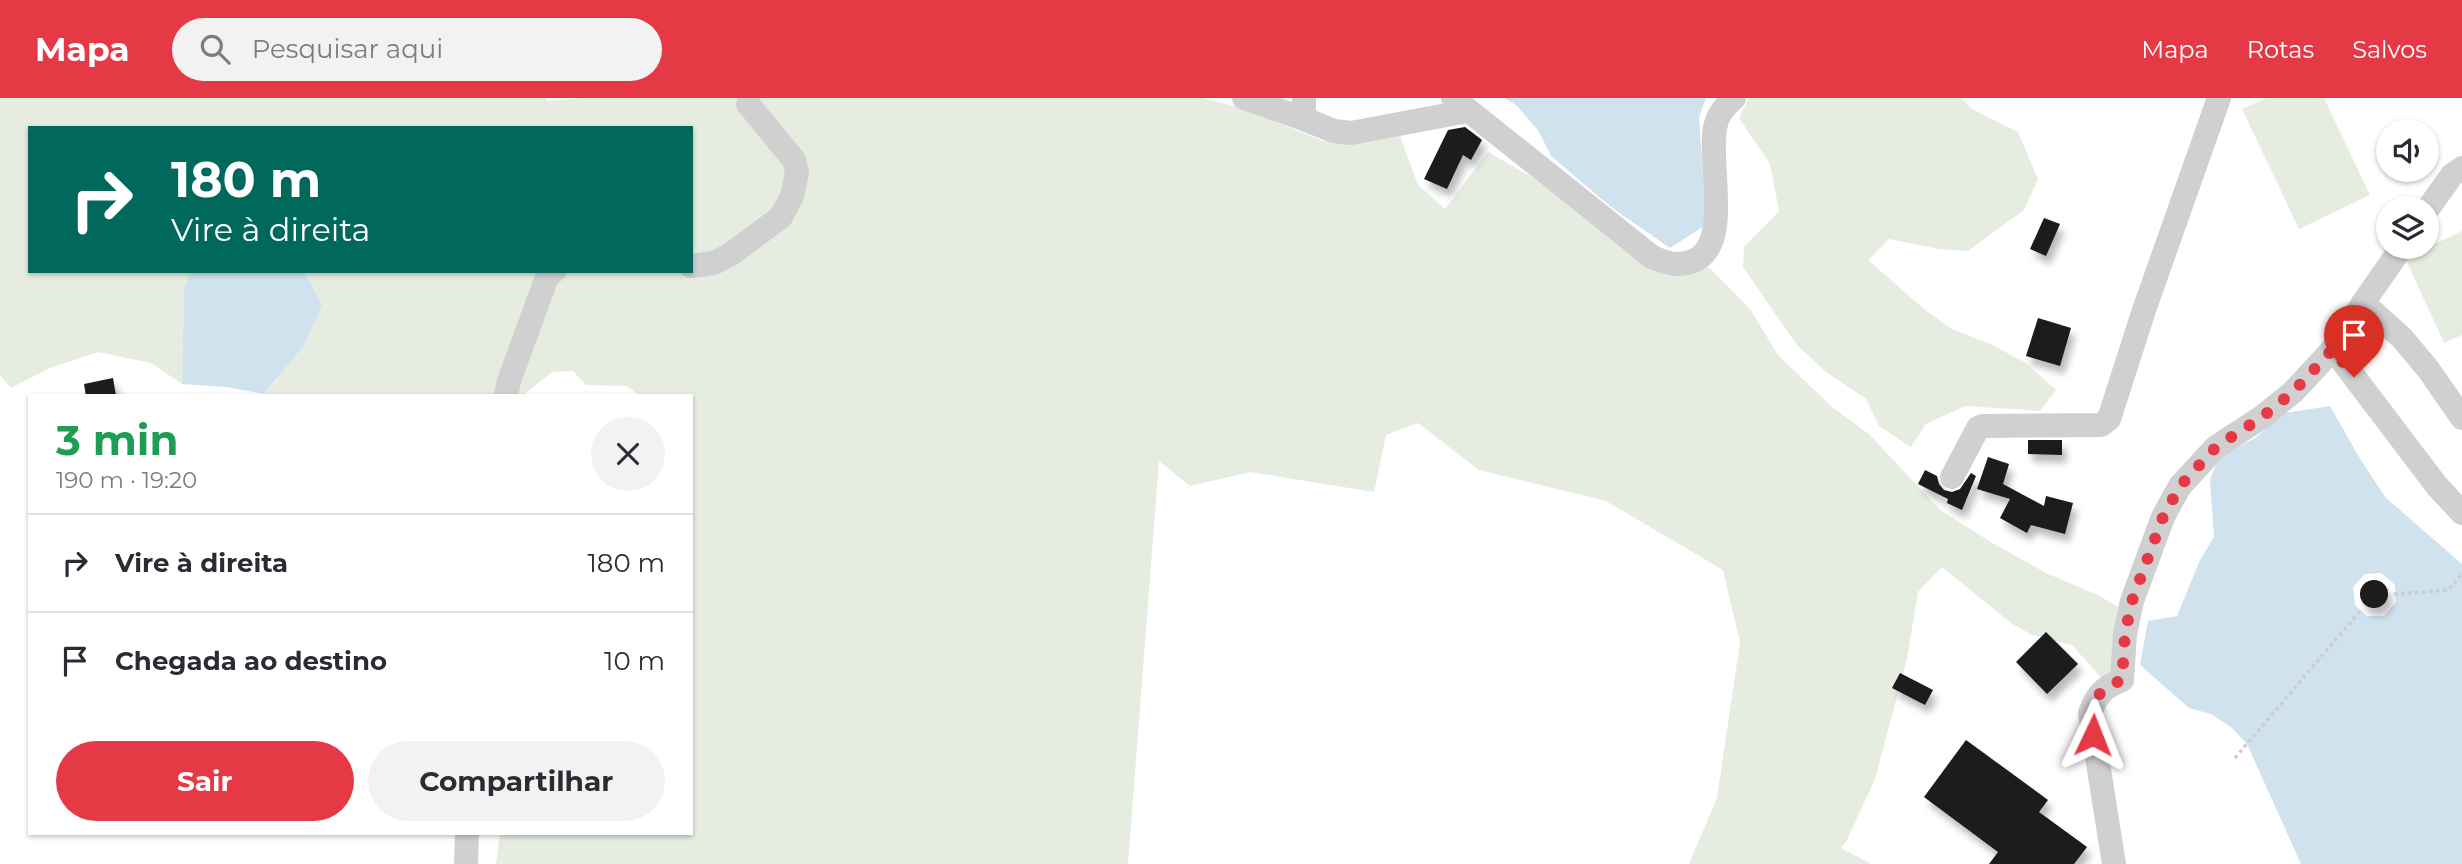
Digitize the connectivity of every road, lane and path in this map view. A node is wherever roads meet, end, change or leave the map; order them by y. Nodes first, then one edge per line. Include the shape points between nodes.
1 (1244, 98) edge
2 (1734, 98) edge
3 (2219, 98) edge
4 (748, 104) dead end
5 (1460, 104) edge
6 (1304, 109) edge
7 (2462, 168) edge
8 (2437, 196) edge
9 (2394, 259) edge
10 (693, 265) edge
11 (552, 273) edge
12 (2363, 303) junction
13 (2333, 349) junction
14 (506, 394) edge
15 (2462, 418) edge
16 (1952, 477) dead end
17 (2462, 513) edge
18 (2462, 574) edge
19 (2395, 594) dead end
20 (2361, 610) dead end
21 (2235, 758) dead end
22 (467, 835) edge
23 (466, 864) edge
24 (2114, 864) edge

1 - 6 lane
2 - 5 lane via 1716,122 1712,242 1702,257 1685,264 1668,264 1652,257
3 - 16 lane via 2109,419 2101,425 1983,426
4 - 10 lane via 794,160 797,173 792,196 781,217 730,254 714,263
5 - 6 lane via 1351,133 1334,131
7 - 8 lane
9 - 12 lane
11 - 14 lane
12 - 13 lane
12 - 15 lane via 2402,338
13 - 17 lane
13 - 24 lane via 2293,392 2216,447 2180,486 2163,517 2132,601 2122,680 2106,686 2090,713
18 - 19 path via 2448,590
20 - 21 path
22 - 23 lane

